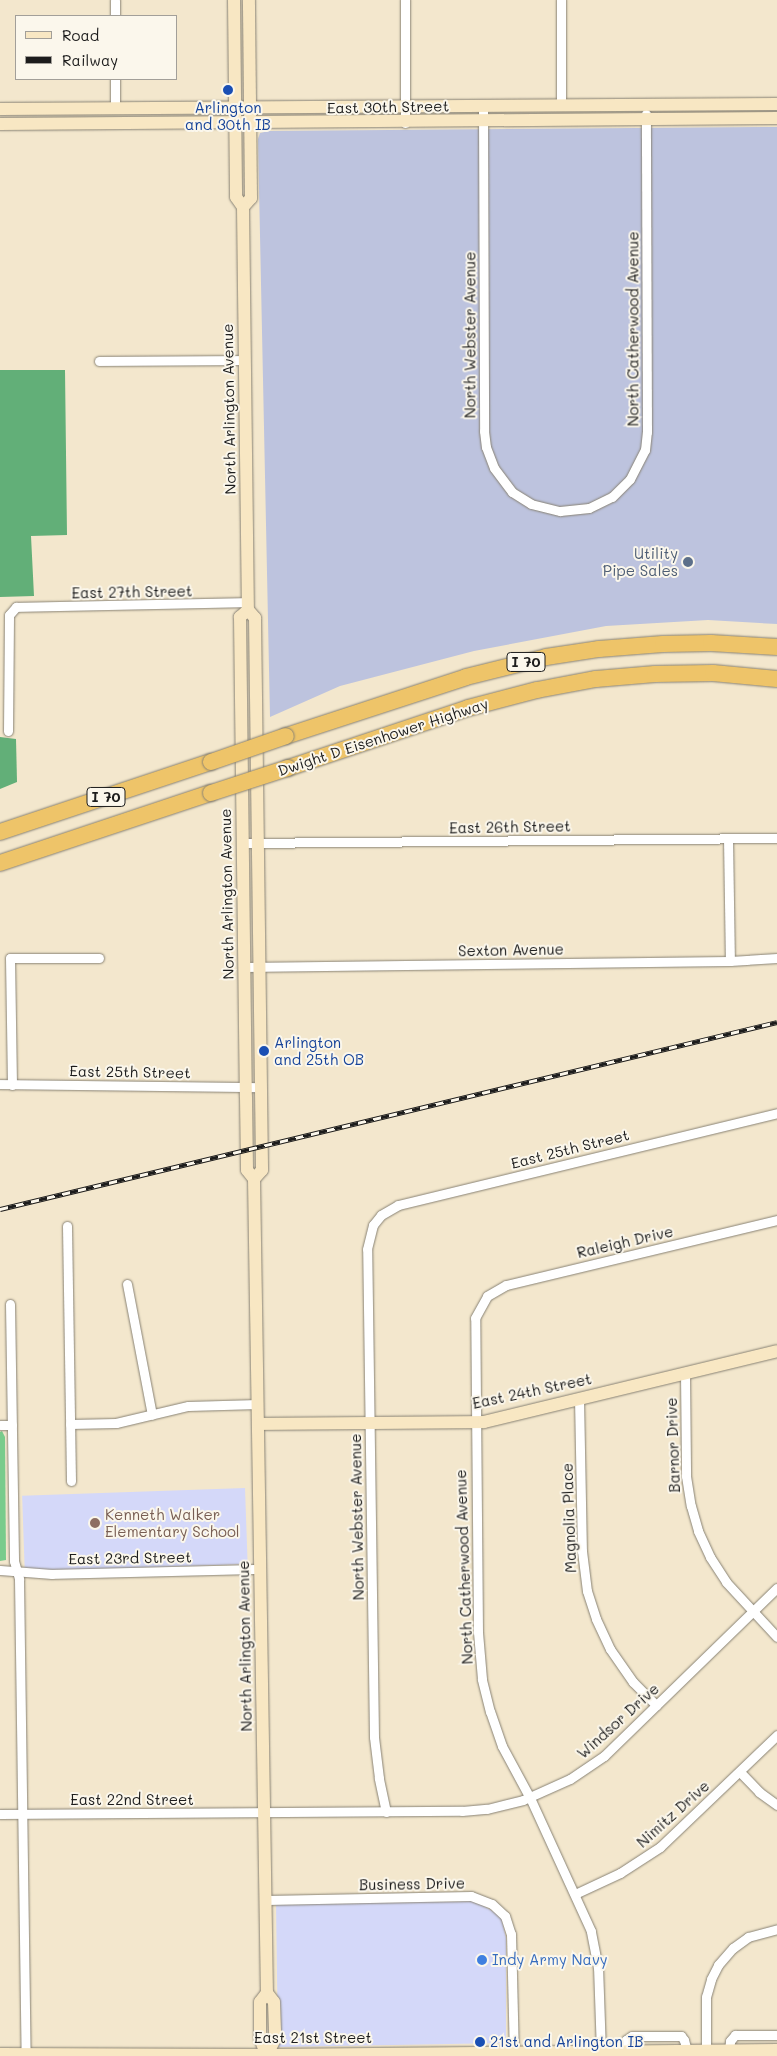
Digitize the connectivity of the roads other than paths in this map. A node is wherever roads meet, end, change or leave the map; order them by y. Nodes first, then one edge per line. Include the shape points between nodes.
1 (115, 0) edge
2 (234, 0) edge
3 (249, 0) edge
4 (405, 0) edge
5 (561, 0) edge
6 (115, 15) edge
7 (115, 80) edge
8 (777, 104) edge
9 (646, 105) junction
10 (561, 106) junction
11 (483, 107) junction
12 (405, 108) junction
13 (0, 109) edge
14 (115, 109) junction
15 (235, 109) junction
16 (250, 109) junction
17 (777, 118) edge
18 (646, 120) junction
19 (483, 122) junction
20 (405, 123) junction
21 (0, 124) edge
22 (235, 124) junction
23 (250, 124) junction
24 (243, 208) junction
25 (245, 360) junction
26 (99, 361) dead end
27 (572, 511) joint
28 (248, 606) junction
29 (777, 647) edge
30 (777, 678) edge
31 (8, 731) dead end
32 (0, 832) edge
33 (728, 838) junction
34 (777, 838) edge
35 (243, 843) junction
36 (258, 843) junction
37 (0, 863) edge
38 (99, 958) dead end
39 (777, 958) edge
40 (730, 961) junction
41 (259, 967) junction
42 (244, 968) junction
43 (0, 1084) edge
44 (12, 1085) junction
45 (246, 1088) junction
46 (260, 1088) junction
47 (777, 1113) edge
48 (254, 1179) junction
49 (777, 1220) edge
50 (375, 1223) joint
51 (67, 1226) dead end
52 (127, 1284) dead end
53 (483, 1300) joint
54 (10, 1304) dead end
55 (777, 1351) edge
56 (684, 1373) junction
57 (579, 1398) junction
58 (258, 1404) junction
59 (152, 1415) junction
60 (475, 1422) junction
61 (370, 1423) junction
62 (70, 1424) junction
63 (258, 1424) junction
64 (0, 1425) edge
65 (12, 1425) junction
66 (71, 1481) dead end
67 (260, 1569) junction
68 (0, 1570) edge
69 (16, 1570) junction
70 (777, 1588) edge
71 (752, 1612) junction
72 (777, 1637) edge
73 (656, 1705) junction
74 (777, 1735) edge
75 (740, 1772) junction
76 (530, 1798) junction
77 (777, 1805) edge
78 (386, 1812) junction
79 (264, 1813) junction
80 (0, 1814) edge
81 (23, 1814) junction
82 (575, 1894) junction
83 (266, 1900) junction
84 (777, 1929) edge
85 (777, 2035) edge
86 (777, 2050) edge
87 (706, 2051) junction
88 (730, 2051) junction
89 (601, 2052) junction
90 (514, 2053) junction
91 (0, 2054) edge
92 (26, 2055) edge
93 (147, 2055) edge
94 (267, 2055) edge

1 - 6 street
2 - 15 main road, North Arlington Avenue
3 - 16 main road, North Arlington Avenue
4 - 12 street
5 - 10 street
7 - 14 street
8 - 9 main road, East 30th Street
9 - 10 main road, East 30th Street
9 - 18 street, North Catherwood Avenue
10 - 11 main road, East 30th Street
11 - 12 main road, East 30th Street
11 - 19 street, North Webster Avenue
12 - 16 main road, East 30th Street
12 - 20 street
13 - 14 main road, East 30th Street
14 - 15 main road, East 30th Street
15 - 16 main road, East 30th Street
15 - 22 main road, North Arlington Avenue
16 - 23 main road, North Arlington Avenue
17 - 18 main road, East 30th Street
18 - 19 main road, East 30th Street
18 - 27 street, North Catherwood Avenue via 646,443 638,467 626,485 599,504
19 - 20 main road, East 30th Street
19 - 27 street, North Webster Avenue via 486,447 494,468 512,492 545,509
20 - 23 main road, East 30th Street
21 - 22 main road, East 30th Street
22 - 23 main road, East 30th Street
22 - 24 main road, North Arlington Avenue via 236,197
23 - 24 main road, North Arlington Avenue via 251,198
24 - 25 main road, North Arlington Avenue
25 - 26 street
25 - 28 main road, North Arlington Avenue
28 - 31 street, East 27th Street via 16,607 9,615
28 - 35 main road, North Arlington Avenue via 240,617
28 - 36 main road, North Arlington Avenue via 255,618
29 - 32 highway, Dwight D Eisenhower Highway / I 70, bridge via 711,643 599,649 466,676
30 - 37 highway, Dwight D Eisenhower Highway / I 70, bridge via 703,673 655,674 596,679 537,690 468,708
33 - 34 street, East 26th Street
33 - 36 street, East 26th Street
33 - 40 street
35 - 36 street, East 26th Street
35 - 42 main road, North Arlington Avenue
36 - 41 main road, North Arlington Avenue
38 - 44 street via 10,958
39 - 40 street, Sexton Avenue
40 - 41 street, Sexton Avenue
41 - 42 street, Sexton Avenue
41 - 46 main road, North Arlington Avenue
42 - 45 main road, North Arlington Avenue
43 - 44 street, East 25th Street
44 - 45 street, East 25th Street
45 - 46 street, East 25th Street
45 - 48 main road, North Arlington Avenue via 247,1170
46 - 48 main road, North Arlington Avenue via 262,1170
47 - 50 street, East 25th Street via 398,1205 386,1211
48 - 58 main road, North Arlington Avenue
49 - 53 street, Raleigh Drive via 506,1285 493,1290
50 - 61 street, North Webster Avenue via 367,1249
51 - 62 street
52 - 59 street
53 - 60 street, North Catherwood Avenue via 474,1323
54 - 65 street
55 - 56 main road, East 24th Street
56 - 57 main road, East 24th Street
56 - 71 street, Barnor Drive via 686,1476 691,1506 713,1564
57 - 60 main road, East 24th Street
57 - 73 street, Magnolia Place via 582,1554 587,1591 610,1649 633,1682
58 - 59 street via 198,1404
58 - 63 main road, North Arlington Avenue
59 - 62 street via 116,1423
60 - 61 main road, East 24th Street
60 - 76 street, North Catherwood Avenue via 481,1674 498,1736
61 - 63 main road, East 24th Street
61 - 78 street, North Webster Avenue via 374,1736
62 - 66 street
63 - 67 main road, North Arlington Avenue
64 - 65 street
65 - 69 street
67 - 69 street, East 23rd Street via 52,1574
67 - 79 main road, North Arlington Avenue
68 - 69 street, East 23rd Street
69 - 81 street
70 - 71 street, Windsor Drive
71 - 72 street, Barnor Drive
71 - 73 street, Windsor Drive
73 - 76 street, Windsor Drive via 598,1761
74 - 75 street, Nimitz Drive
75 - 77 street
75 - 82 street, Nimitz Drive via 660,1847 620,1873
76 - 78 street, Windsor Drive via 473,1810
76 - 82 street, North Catherwood Avenue
78 - 79 street, Windsor Drive
79 - 81 street, East 22nd Street
79 - 83 main road, North Arlington Avenue
80 - 81 street, East 22nd Street
81 - 92 street
82 - 89 street, North Catherwood Avenue via 590,1927 596,1952
83 - 90 street, Business Drive via 471,1896 492,1904 505,1916 511,1934
83 - 94 main road, North Arlington Avenue via 267,1993 274,2002 275,2020 275,2039
84 - 87 street via 748,1937 718,1965 706,1997
85 - 88 street via 735,2035 730,2041
86 - 88 main road, East 21st Street
87 - 88 main road, East 21st Street
87 - 89 main road, East 21st Street
89 - 90 main road, East 21st Street
90 - 94 main road, East 21st Street
91 - 92 main road, East 21st Street
92 - 93 main road, East 21st Street
93 - 94 main road, East 21st Street

